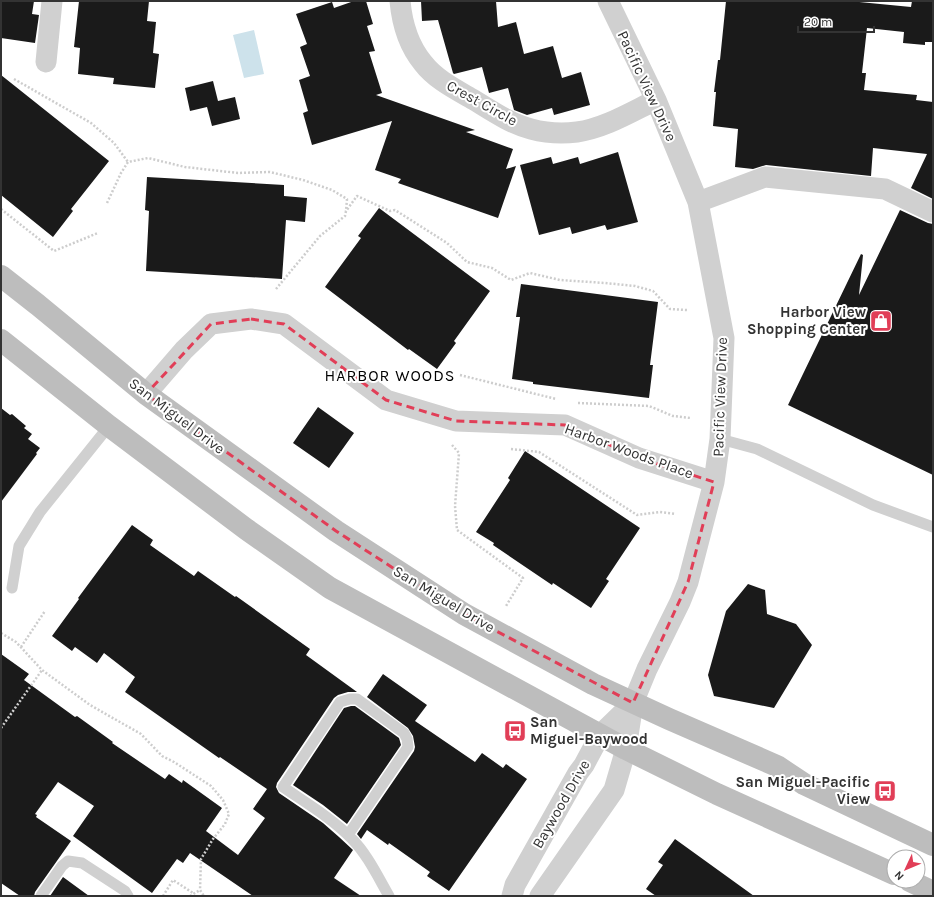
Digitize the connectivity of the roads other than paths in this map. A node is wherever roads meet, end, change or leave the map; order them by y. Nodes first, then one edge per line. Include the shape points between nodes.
1 (52, 1) edge
2 (400, 1) edge
3 (608, 1) edge
4 (46, 62) dead end
5 (656, 100) junction
6 (698, 202) junction
7 (933, 212) edge
8 (1, 276) edge
9 (1, 340) edge
10 (146, 394) junction
11 (109, 426) junction
12 (720, 439) junction
13 (714, 482) junction
14 (933, 528) edge
15 (12, 588) dead end
16 (633, 703) junction
17 (600, 735) junction
18 (626, 749) junction
19 (348, 835) junction
20 (933, 845) edge
21 (886, 870) edge
22 (41, 896) edge
23 (128, 896) edge
24 (388, 896) edge
25 (512, 896) edge
26 (540, 896) edge

1 - 4 street
2 - 5 street, Crest Circle via 409,40 423,63 438,79 507,120 530,129 553,133 577,132 600,126
3 - 5 street, Pacific View Drive
5 - 6 street, Pacific View Drive
6 - 7 street via 765,177 885,189
6 - 12 street, Pacific View Drive via 724,338
8 - 10 main road, San Miguel Drive
9 - 11 main road
10 - 13 street, Harbor Woods Place via 184,350 211,324 251,318 284,324 386,400 456,421 565,425 639,458
10 - 16 main road, San Miguel Drive via 336,531 464,614
11 - 15 lane via 40,512 19,546
11 - 17 main road via 246,529 330,588
12 - 13 street, Pacific View Drive
12 - 14 lane via 757,449 873,504
13 - 16 street, Pacific View Drive via 688,582
16 - 17 street, Baywood Drive
16 - 18 street, Baywood Drive
16 - 20 main road, San Miguel Drive via 777,766 804,784
17 - 18 main road
17 - 25 street, Baywood Drive
18 - 21 main road via 717,794
18 - 26 street, Baywood Drive via 614,790
19 - 19 lane via 283,787 340,702 350,698 357,699 404,733 408,747
19 - 24 lane via 374,870
22 - 23 lane via 68,861 82,863 125,891

